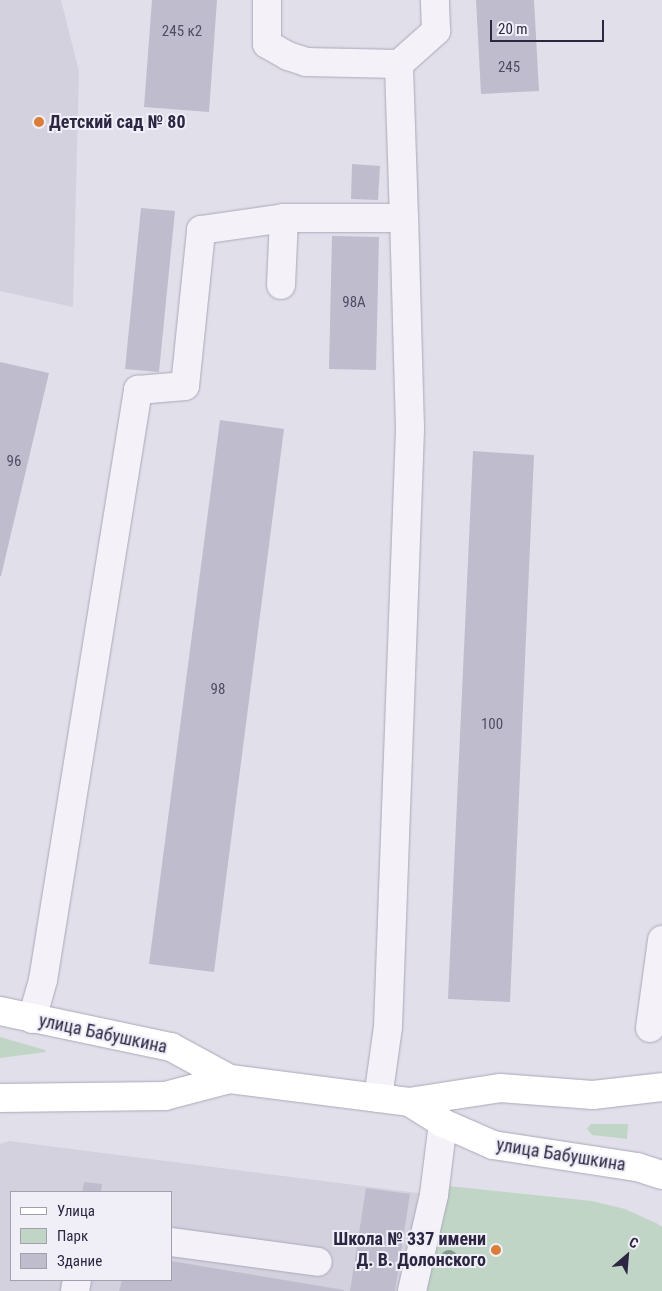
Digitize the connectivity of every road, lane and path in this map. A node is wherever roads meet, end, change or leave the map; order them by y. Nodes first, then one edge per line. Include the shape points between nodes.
1 (266, 0) edge
2 (435, 0) edge
3 (399, 64) junction
4 (284, 218) junction
5 (404, 218) junction
6 (280, 285) dead end
7 (662, 940) edge
8 (0, 1010) edge
9 (32, 1020) junction
10 (650, 1028) dead end
11 (230, 1079) junction
12 (662, 1087) edge
13 (0, 1098) edge
14 (378, 1098) junction
15 (409, 1102) junction
16 (443, 1123) junction
17 (662, 1175) edge
18 (172, 1242) edge
19 (318, 1262) dead end
20 (412, 1291) edge

1 - 3 lane via 267,44 288,56 306,62
2 - 3 lane via 436,31
3 - 5 lane
4 - 5 lane
4 - 6 lane
4 - 9 lane via 201,230 185,386 138,390 43,980
5 - 14 lane via 410,428 388,1027
7 - 10 lane
8 - 9 main road, улица Бабушкина
9 - 11 main road, улица Бабушкина via 171,1047
11 - 13 main road, улица Бабушкина via 165,1096
11 - 14 main road, улица Бабушкина
12 - 15 main road, улица Бабушкина via 593,1095 500,1088
14 - 15 main road, улица Бабушкина
15 - 16 main road, улица Бабушкина
16 - 17 main road, улица Бабушкина via 492,1145 637,1167
16 - 20 lane via 434,1196
18 - 19 lane

